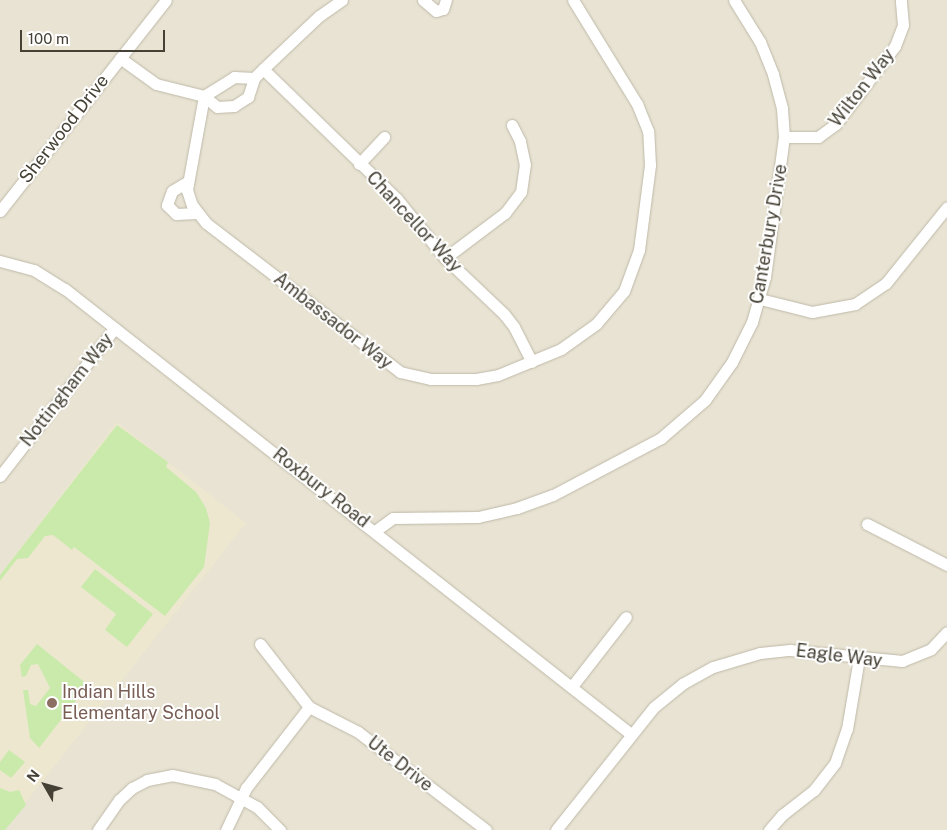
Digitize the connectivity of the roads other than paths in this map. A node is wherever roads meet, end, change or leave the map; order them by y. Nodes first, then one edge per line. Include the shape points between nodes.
1 (166, 0) edge
2 (342, 0) edge
3 (423, 0) edge
4 (446, 0) edge
5 (573, 0) edge
6 (734, 0) edge
7 (901, 0) edge
8 (120, 58) junction
9 (263, 68) junction
10 (254, 78) junction
11 (204, 96) junction
12 (512, 125) dead end
13 (384, 137) dead end
14 (784, 138) junction
15 (359, 164) junction
16 (187, 182) junction
17 (947, 207) edge
18 (0, 211) edge
19 (196, 213) junction
20 (445, 258) junction
21 (0, 261) edge
22 (760, 299) junction
23 (116, 328) junction
24 (532, 362) junction
25 (0, 476) edge
26 (867, 524) dead end
27 (375, 531) junction
28 (947, 565) edge
29 (626, 617) dead end
30 (947, 632) edge
31 (260, 644) dead end
32 (859, 658) junction
33 (573, 685) junction
34 (309, 707) junction
35 (631, 734) junction
36 (240, 798) junction
37 (98, 830) edge
38 (226, 830) edge
39 (280, 830) edge
40 (486, 830) edge
41 (556, 830) edge
42 (769, 830) edge

1 - 8 street, Sherwood Drive
2 - 9 street via 318,16
3 - 4 street via 436,11 443,9
5 - 24 street, Ambassador Way via 641,112 650,141 650,165 636,261 624,291 585,334
6 - 14 street, Canterbury Drive via 760,42 774,74 782,108
7 - 14 street, Wilton Way via 903,25 895,46 836,124 818,137
8 - 11 street via 156,84
8 - 18 street, Sherwood Drive
9 - 10 street
9 - 15 street, Chancellor Way
10 - 11 street via 234,77
10 - 11 street via 248,97 234,106 217,107
11 - 16 street, Ambassador Way
12 - 20 street via 520,141 525,165 521,192 505,213
13 - 15 street
14 - 22 street, Canterbury Drive
15 - 20 street, Chancellor Way via 403,206
16 - 19 street, Ambassador Way
16 - 19 street via 172,191 167,205 176,214
17 - 22 street via 886,283 855,304 812,312
19 - 24 street, Ambassador Way via 400,372 431,379 476,379 498,375
20 - 24 street, Chancellor Way via 510,320
21 - 23 street, Roxbury Road via 25,267 50,279
22 - 27 street, Canterbury Drive via 743,343 719,382 690,414 647,447 554,495 517,508 478,517 393,518
23 - 25 street, Nottingham Way
23 - 27 street, Roxbury Road
26 - 28 street
27 - 33 street, Roxbury Road
29 - 33 street
30 - 32 street, Eagle Way via 931,649 913,658 891,662
31 - 34 street
32 - 35 street, Eagle Way via 790,650 729,661 682,684 654,707
32 - 42 street via 847,729 835,763 818,786
33 - 35 street, Roxbury Road
34 - 36 street
34 - 40 street, Ute Drive via 358,732
35 - 41 street, Eagle Way
36 - 37 street via 215,784 186,777 156,778 125,794
36 - 38 street
36 - 39 street via 263,812

